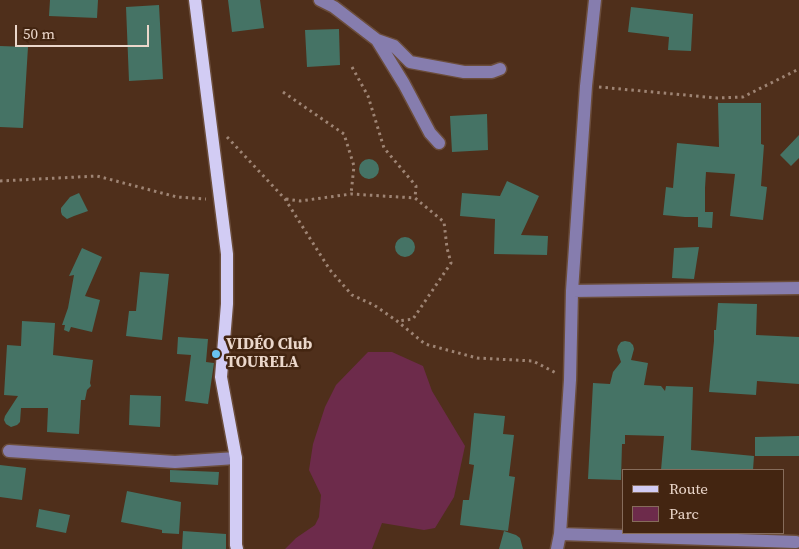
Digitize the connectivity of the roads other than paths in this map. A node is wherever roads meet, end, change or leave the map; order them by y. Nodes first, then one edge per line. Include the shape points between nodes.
1 (195, 0) edge
2 (320, 0) edge
3 (595, 0) edge
4 (377, 40) junction
5 (500, 69) dead end
6 (439, 143) dead end
7 (799, 288) edge
8 (572, 291) junction
9 (9, 450) dead end
10 (236, 458) junction
11 (560, 534) junction
12 (796, 542) dead end
13 (238, 549) edge
14 (557, 549) edge

1 - 10 main road via 227,254 227,304 220,377
2 - 4 street
3 - 8 street
4 - 5 street via 394,46 410,62 464,72
4 - 6 street via 430,133
7 - 8 street
8 - 11 street
9 - 10 street via 175,462
10 - 13 main road
11 - 12 street
11 - 14 street

